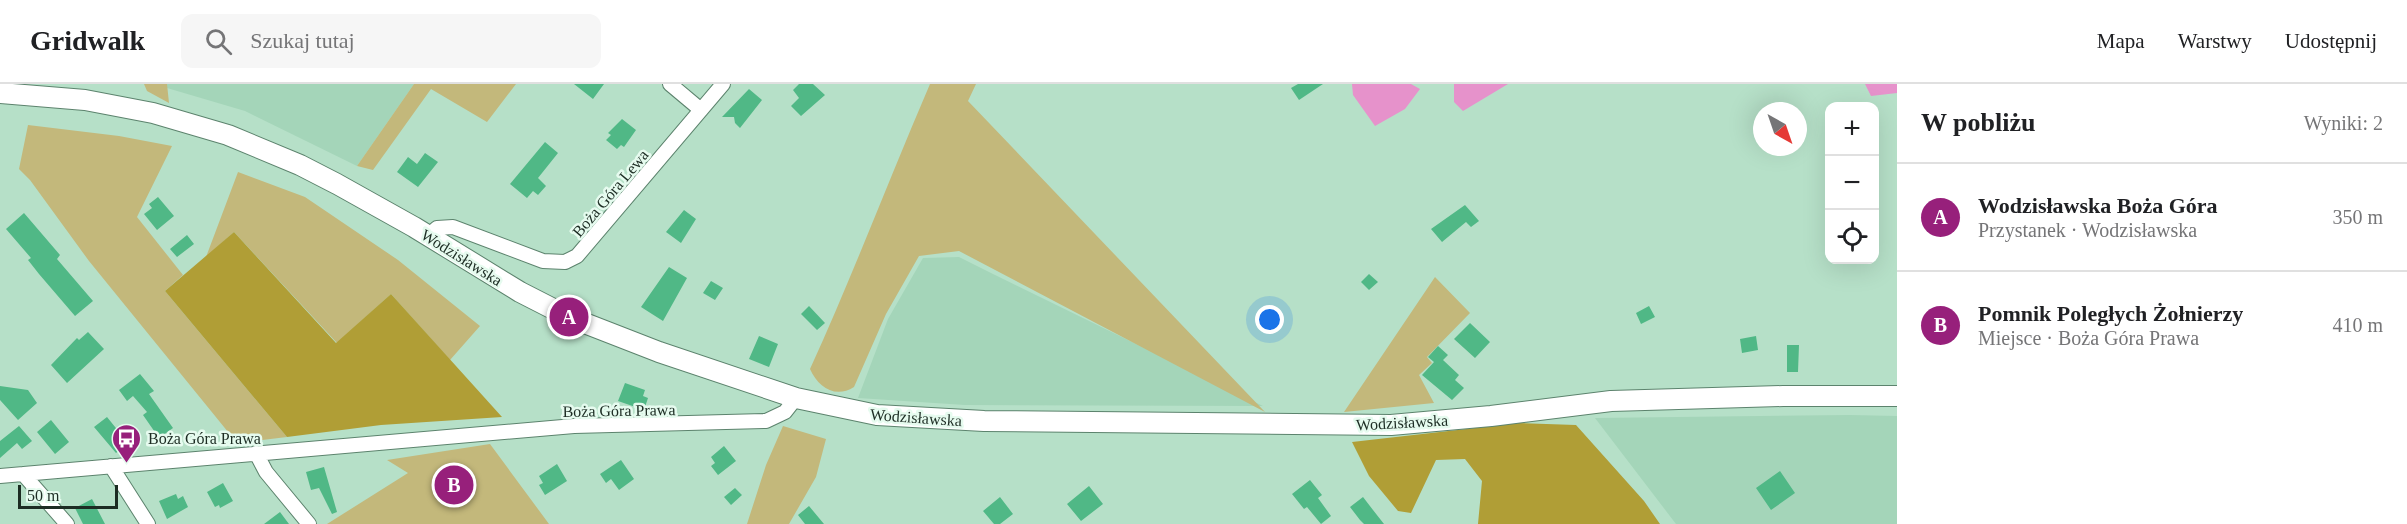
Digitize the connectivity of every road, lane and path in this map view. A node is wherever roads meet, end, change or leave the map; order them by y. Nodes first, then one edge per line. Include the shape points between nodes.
1 (670, 84) edge
2 (723, 84) edge
3 (0, 93) edge
4 (701, 110) junction
5 (428, 236) junction
6 (1897, 396) edge
7 (796, 398) junction
8 (256, 453) junction
9 (111, 466) junction
10 (23, 474) junction
11 (0, 476) edge
12 (67, 524) edge
13 (148, 524) edge
14 (309, 524) edge

1 - 4 street
2 - 4 street, Boża Góra Lewa
3 - 5 main road, Wodzisławska via 85,100 153,113 228,135 300,165
4 - 5 street, Boża Góra Lewa via 584,249 565,262 543,261 453,227 437,228
5 - 7 main road, Wodzisławska via 569,317 658,352
6 - 7 main road, Wodzisławska via 1611,400 1422,423 1321,425 916,419 868,414
7 - 8 street, Boża Góra Prawa via 785,412 766,421 574,426
8 - 9 street, Boża Góra Prawa
8 - 14 street via 266,472
9 - 10 street, Boża Góra Prawa
9 - 13 street
10 - 11 street, Boża Góra Prawa
10 - 12 street

